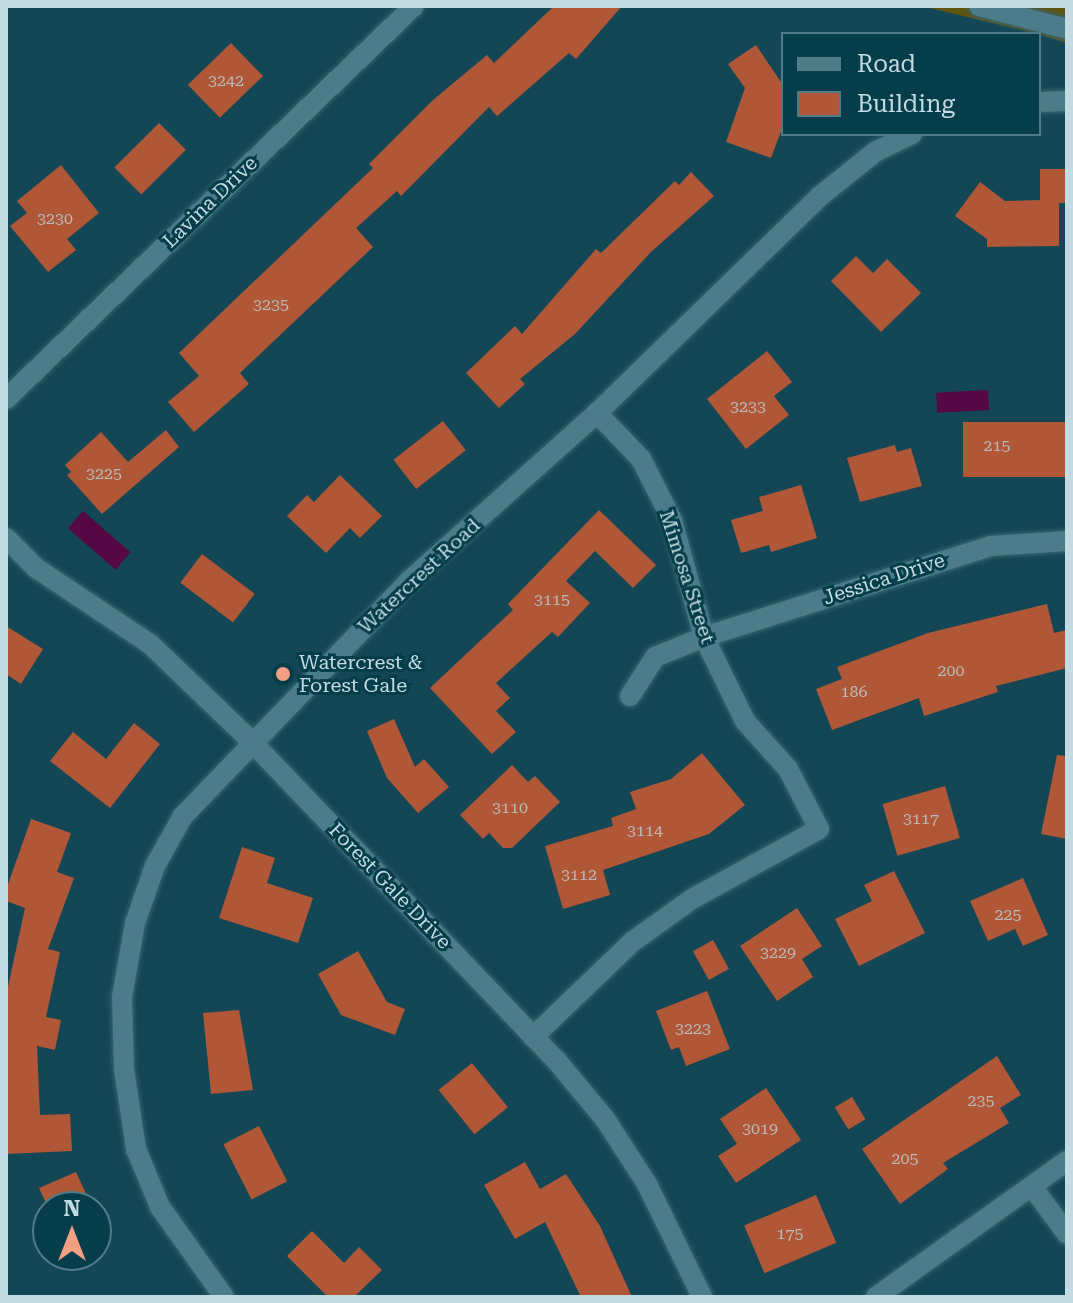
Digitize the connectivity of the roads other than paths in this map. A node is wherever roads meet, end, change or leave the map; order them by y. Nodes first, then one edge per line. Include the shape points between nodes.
1 (414, 6) edge
2 (979, 6) edge
3 (1067, 29) edge
4 (1067, 101) edge
5 (1041, 102) edge
6 (908, 136) edge
7 (6, 399) edge
8 (597, 413) junction
9 (6, 538) edge
10 (1067, 541) edge
11 (704, 637) junction
12 (630, 696) dead end
13 (251, 741) junction
14 (533, 1037) junction
15 (1067, 1161) edge
16 (1033, 1188) junction
17 (1067, 1234) edge
18 (224, 1297) edge
19 (702, 1297) edge
20 (876, 1297) edge

1 - 7 street, Lavina Drive
2 - 3 street
4 - 5 street
6 - 8 street, Watercrest Road via 875,152 819,197
8 - 11 street, Mimosa Street via 641,459 672,520
8 - 13 street, Watercrest Road via 408,582
9 - 13 street, Forest Gale Drive via 36,568 150,644
10 - 11 street, Jessica Drive via 991,546
11 - 12 street, Jessica Drive via 655,657
11 - 14 street, Mimosa Street via 745,721 788,769 819,829 692,899 632,942
13 - 14 street, Forest Gale Drive
13 - 18 street, Watercrest Road via 183,816 155,866 135,923 122,997 124,1069 136,1149 160,1207
14 - 19 street, Forest Gale Drive via 605,1119 647,1184
15 - 16 street
16 - 17 street
16 - 20 street

